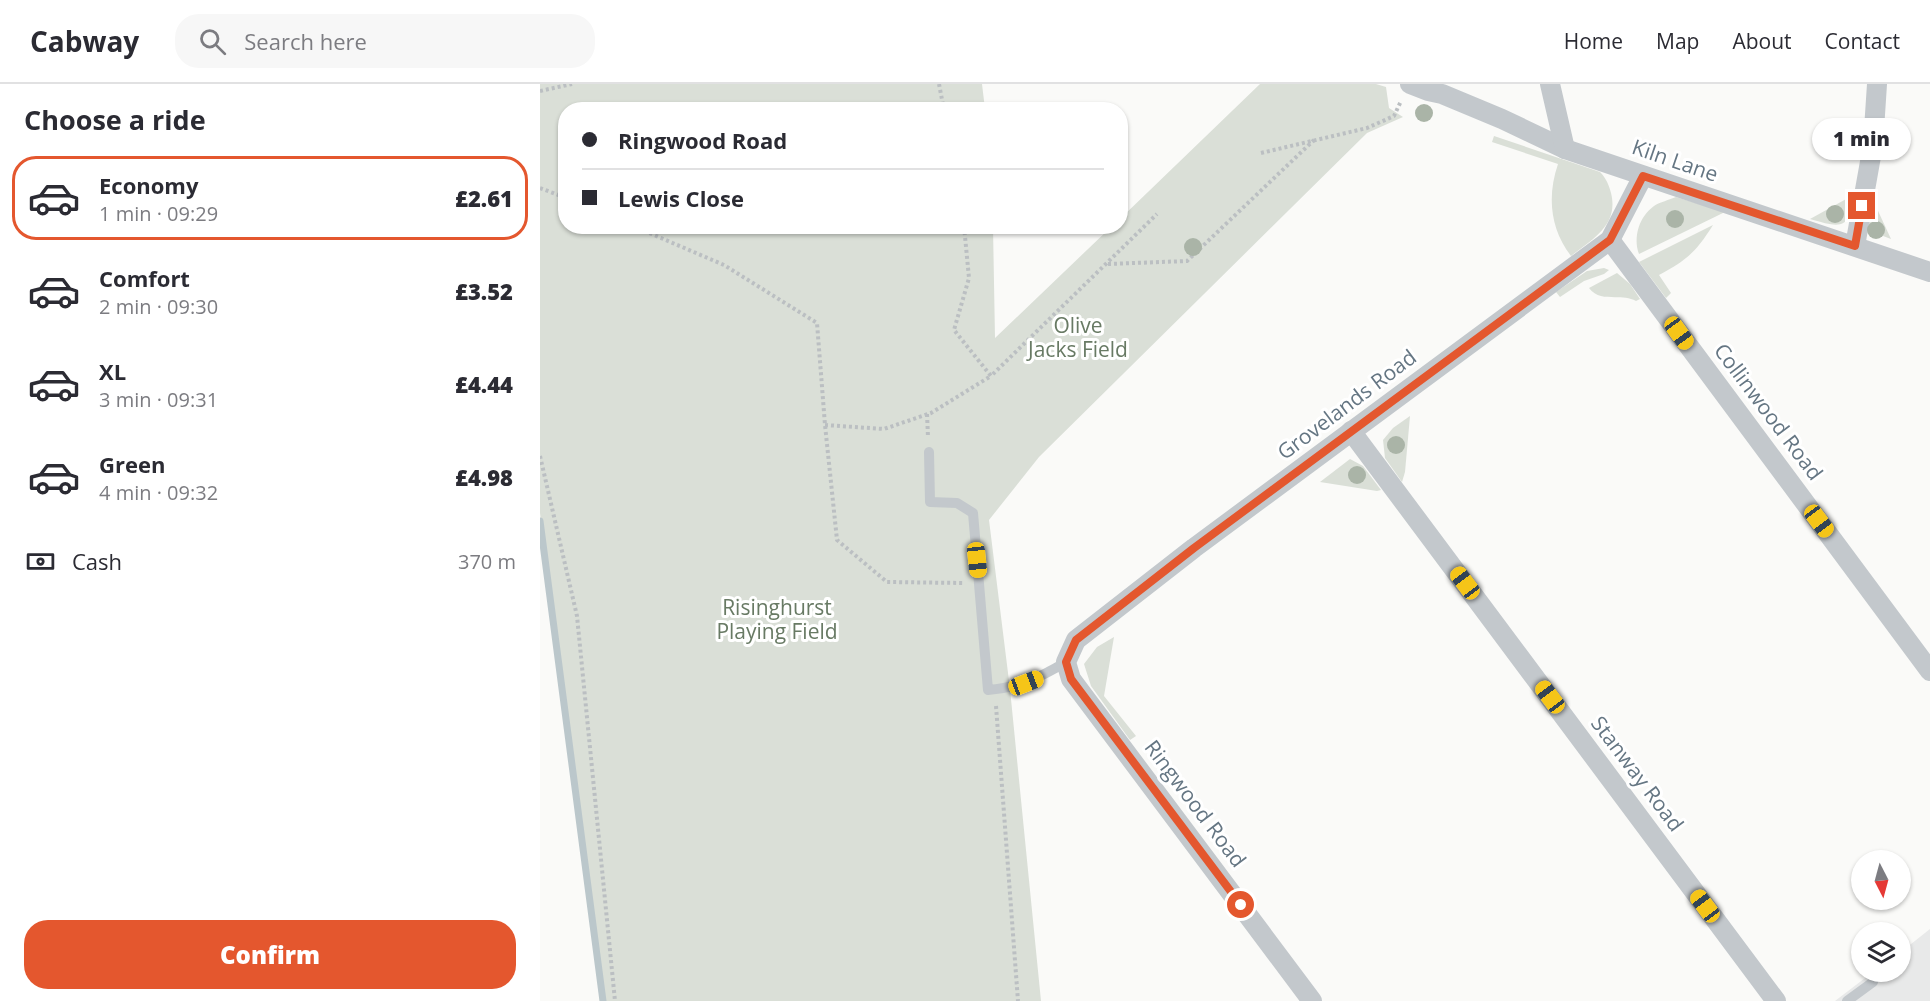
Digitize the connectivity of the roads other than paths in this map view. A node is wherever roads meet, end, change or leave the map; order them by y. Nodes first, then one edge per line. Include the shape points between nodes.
1 (1550, 84) edge
2 (1877, 84) edge
3 (1407, 89) edge
4 (1565, 149) junction
5 (1643, 176) junction
6 (1610, 240) junction
7 (1855, 246) junction
8 (1930, 272) edge
9 (1351, 431) junction
10 (929, 452) dead end
11 (1066, 662) junction
12 (1930, 671) edge
13 (1873, 982) dead end
14 (1312, 1001) edge
15 (1776, 1001) edge
16 (1847, 1001) edge

1 - 4 street
2 - 7 street via 1873,145
3 - 4 street, Kiln Lane via 1442,94
4 - 5 street, Kiln Lane
5 - 6 street, Grovelands Road
5 - 7 street, Kiln Lane
6 - 9 street, Grovelands Road
6 - 12 street, Collinwood Road
7 - 8 street, Kiln Lane
9 - 11 street, Grovelands Road via 1076,640
9 - 15 street, Stanway Road
10 - 11 lane via 930,502 957,503 973,513 988,690 1010,689
11 - 14 street, Ringwood Road via 1071,679
13 - 16 lane

